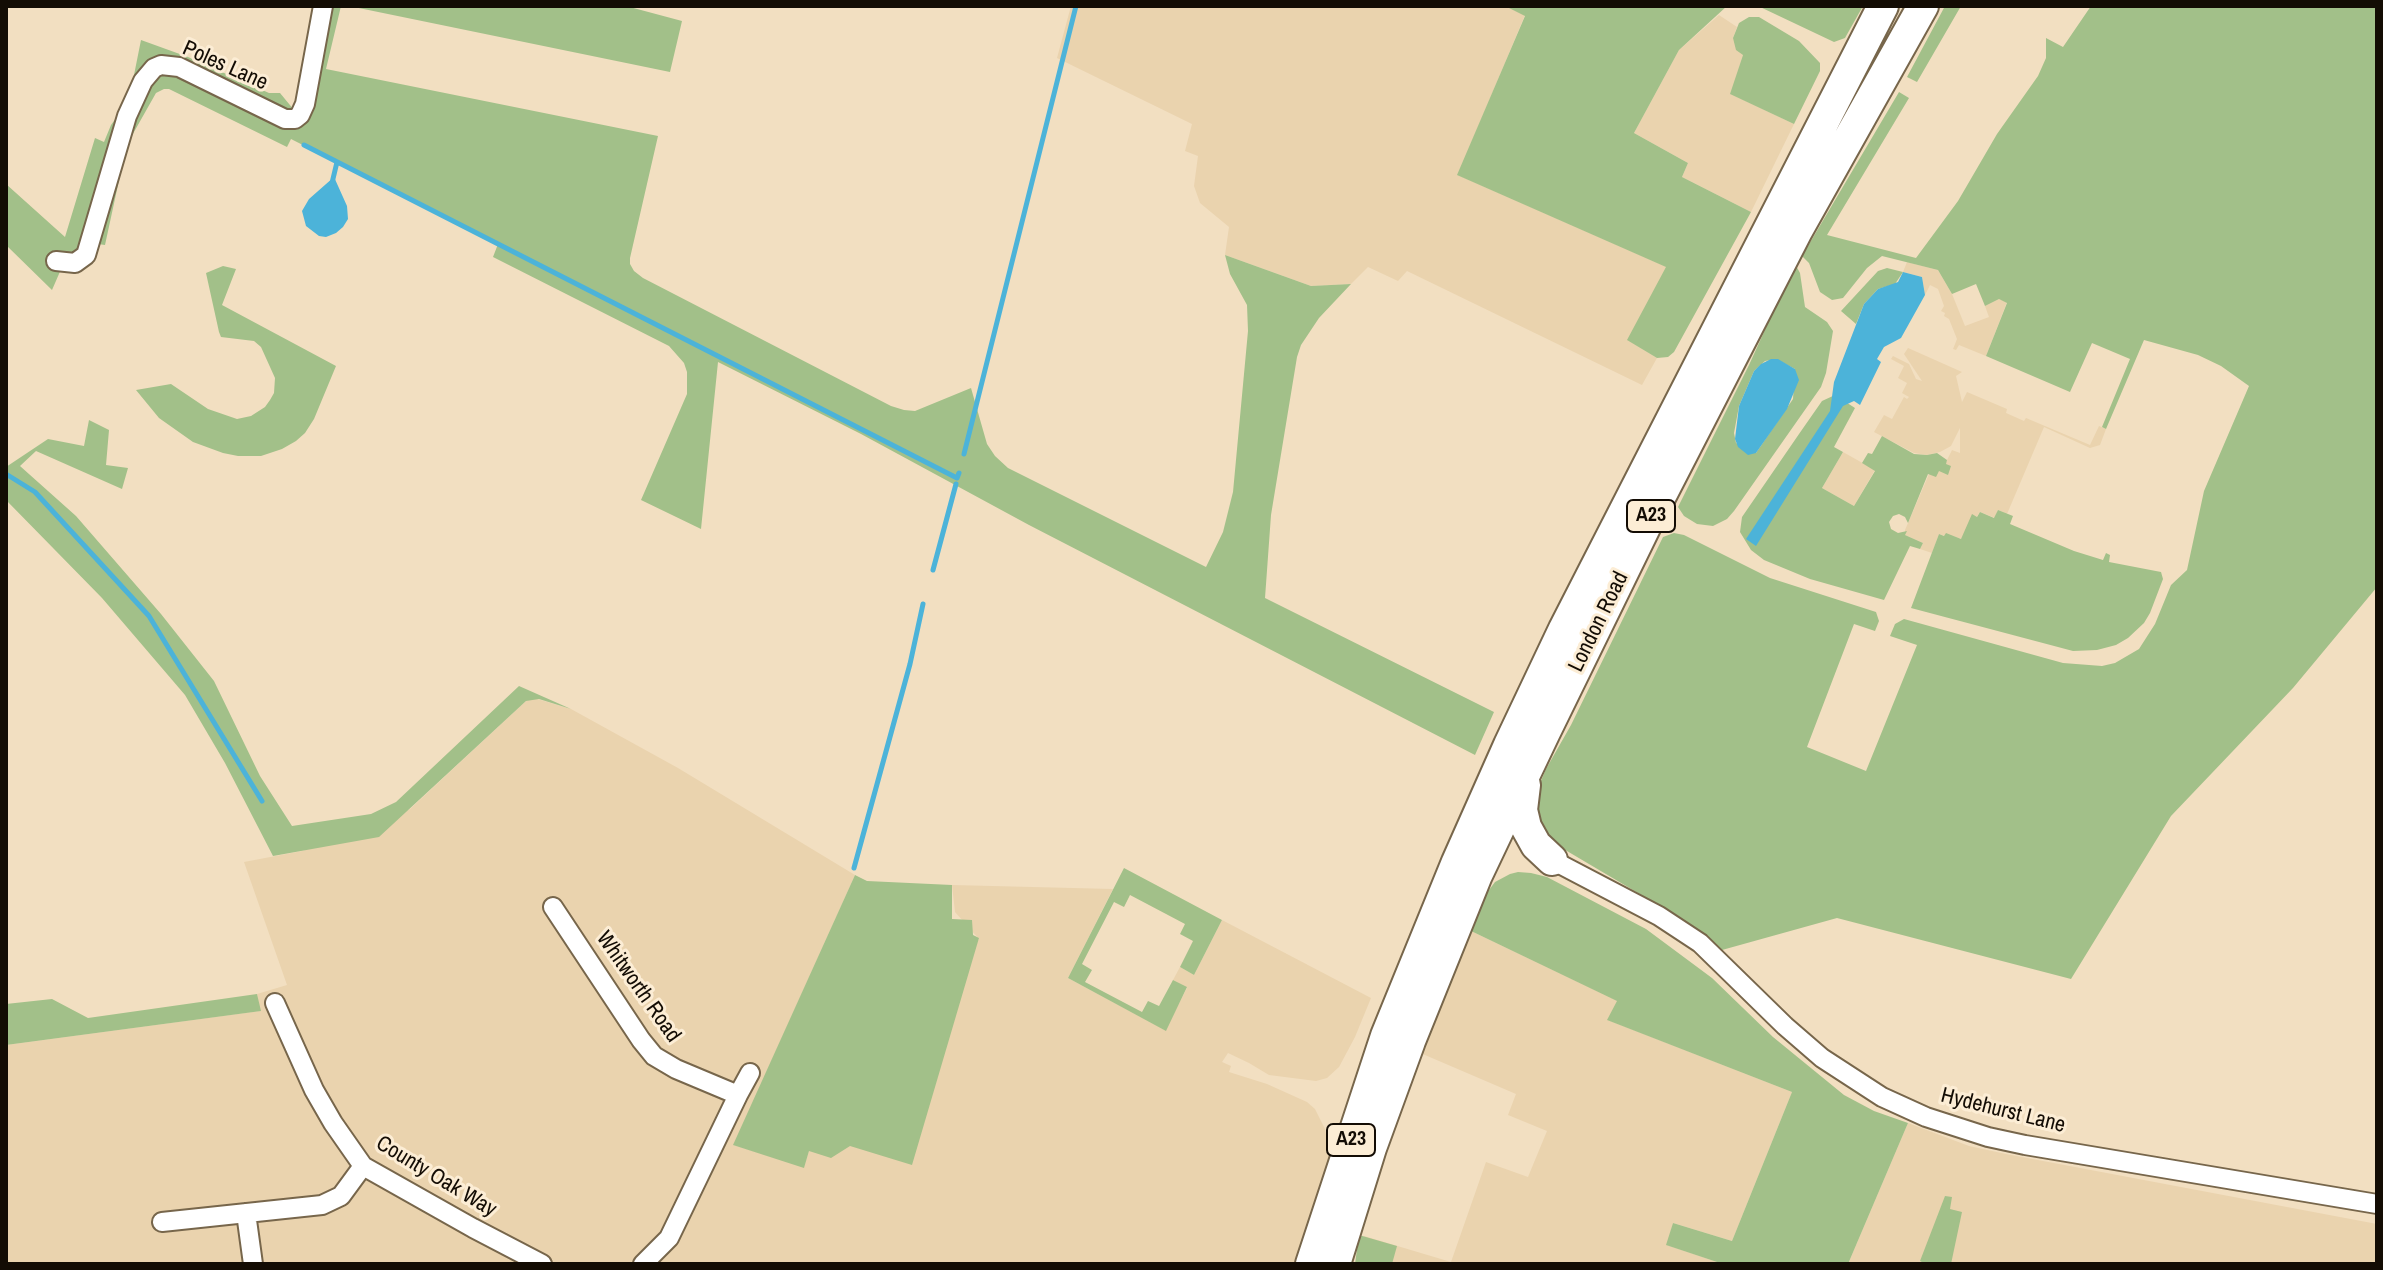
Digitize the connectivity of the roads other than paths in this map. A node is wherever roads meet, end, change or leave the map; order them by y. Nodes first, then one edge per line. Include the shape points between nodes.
1 (323, 6) edge
2 (1883, 6) edge
3 (1923, 6) edge
4 (56, 261) dead end
5 (1545, 732) junction
6 (1552, 860) junction
7 (1477, 875) junction
8 (553, 907) dead end
9 (275, 1003) dead end
10 (750, 1073) dead end
11 (738, 1095) junction
12 (363, 1166) junction
13 (2377, 1204) edge
14 (246, 1213) junction
15 (162, 1222) dead end
16 (253, 1264) edge
17 (542, 1264) edge
18 (643, 1264) edge
19 (1311, 1264) edge
20 (1335, 1264) edge

1 - 4 street, Poles Lane via 305,104 295,119 285,119 179,67 154,68 127,116 86,255 75,263
2 - 19 main road, London Road / A23 via 1509,745 1386,1036
3 - 5 main road, London Road / A23 via 1797,231
5 - 6 main road via 1525,785 1522,810 1531,839
5 - 7 main road, London Road / A23
6 - 7 main road via 1510,853
6 - 13 street, Hydehurst Lane via 1700,943 1822,1058 1882,1097 1926,1117 2025,1145
7 - 20 main road, London Road / A23 via 1410,1041
8 - 11 street, Whitworth Road via 654,1056
9 - 12 street, County Oak Way via 318,1097
10 - 11 street
11 - 18 street via 669,1238
12 - 14 street via 328,1204
12 - 17 street, County Oak Way
14 - 15 street
14 - 16 street

